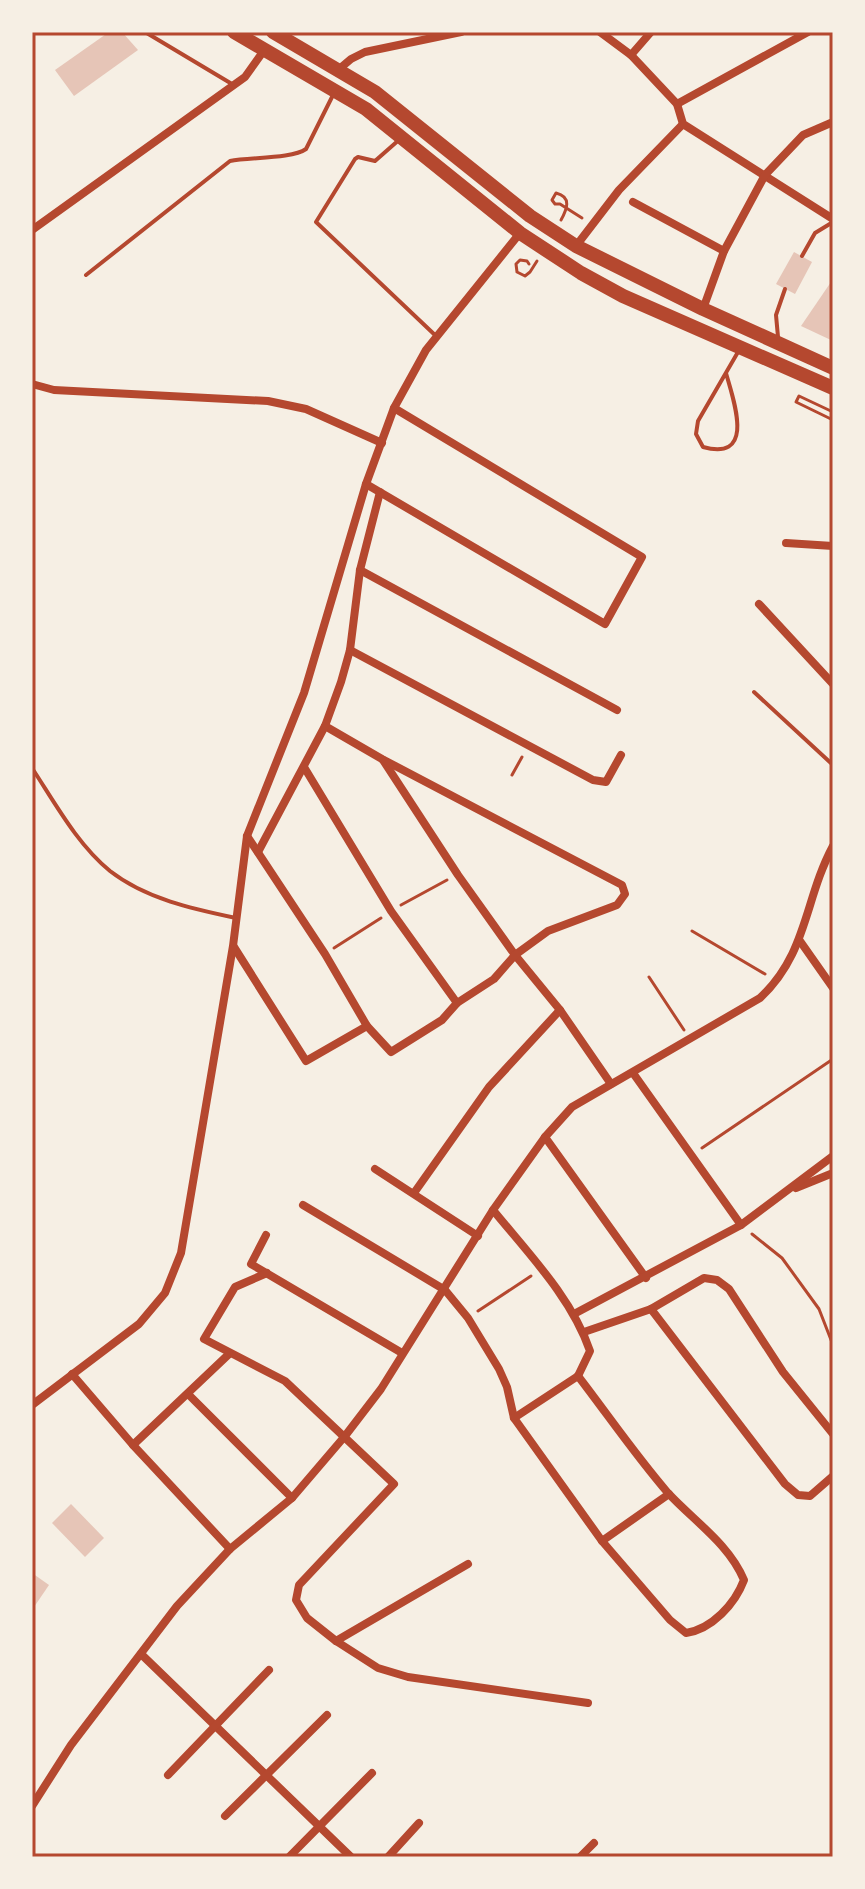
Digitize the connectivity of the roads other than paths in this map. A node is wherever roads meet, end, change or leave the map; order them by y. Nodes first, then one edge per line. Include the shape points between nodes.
1 (145, 32) edge
2 (234, 32) edge
3 (273, 32) edge
4 (461, 32) edge
5 (600, 32) edge
6 (651, 32) edge
7 (808, 32) edge
8 (265, 49) junction
9 (631, 55) junction
10 (338, 70) junction
11 (234, 85) junction
12 (335, 91) junction
13 (677, 104) junction
14 (833, 122) edge
15 (683, 124) junction
16 (402, 137) junction
17 (765, 175) junction
18 (633, 202) dead end
19 (833, 220) edge
20 (32, 230) edge
21 (520, 233) junction
22 (576, 246) junction
23 (724, 251) junction
24 (802, 256) dead end
25 (86, 275) dead end
26 (785, 289) dead end
27 (703, 309) junction
28 (436, 336) junction
29 (779, 343) junction
30 (741, 346) junction
31 (833, 368) edge
32 (726, 373) junction
33 (32, 384) edge
34 (833, 388) edge
35 (394, 408) junction
36 (382, 443) junction
37 (366, 484) junction
38 (380, 492) junction
39 (786, 543) dead end
40 (833, 546) edge
41 (360, 570) junction
42 (759, 604) dead end
43 (350, 650) junction
44 (833, 684) edge
45 (754, 692) dead end
46 (617, 710) dead end
47 (325, 726) junction
48 (621, 755) dead end
49 (382, 759) junction
50 (833, 765) edge
51 (304, 767) junction
52 (32, 768) edge
53 (247, 836) junction
54 (833, 846) edge
55 (258, 852) junction
56 (830, 860) edge
57 (236, 918) junction
58 (800, 941) junction
59 (233, 946) junction
60 (515, 955) junction
61 (833, 988) edge
62 (457, 1003) junction
63 (560, 1010) junction
64 (367, 1026) junction
65 (633, 1073) junction
66 (611, 1084) junction
67 (545, 1137) junction
68 (833, 1156) edge
69 (375, 1169) dead end
70 (833, 1173) edge
71 (414, 1193) junction
72 (780, 1194) junction
73 (303, 1205) dead end
74 (493, 1210) junction
75 (741, 1225) junction
76 (266, 1235) dead end
77 (478, 1236) junction
78 (267, 1273) junction
79 (646, 1278) junction
80 (445, 1290) junction
81 (651, 1309) junction
82 (574, 1314) junction
83 (584, 1332) junction
84 (402, 1353) junction
85 (229, 1354) junction
86 (72, 1374) junction
87 (578, 1376) junction
88 (189, 1395) junction
89 (32, 1405) edge
90 (514, 1418) junction
91 (833, 1434) edge
92 (345, 1436) junction
93 (133, 1445) junction
94 (833, 1476) edge
95 (669, 1494) junction
96 (292, 1498) junction
97 (602, 1541) junction
98 (230, 1549) junction
99 (468, 1564) dead end
100 (336, 1641) junction
101 (141, 1654) junction
102 (269, 1670) dead end
103 (588, 1703) dead end
104 (327, 1715) dead end
105 (214, 1725) junction
106 (372, 1773) dead end
107 (168, 1775) dead end
108 (266, 1775) junction
109 (32, 1806) edge
110 (225, 1816) dead end
111 (419, 1823) dead end
112 (320, 1827) junction
113 (594, 1843) dead end
114 (289, 1857) edge
115 (351, 1857) edge
116 (388, 1857) edge
117 (580, 1857) edge

1 - 11 lane
2 - 8 highway
3 - 10 highway
4 - 10 street via 365,52
5 - 9 street
6 - 9 street
7 - 13 street
8 - 11 street
8 - 12 highway
9 - 13 street
10 - 22 highway via 375,92 530,216
11 - 20 street
12 - 16 highway
12 - 25 lane via 306,149 230,161
13 - 15 street
14 - 17 street via 803,135
15 - 17 street
15 - 22 street
16 - 21 highway
16 - 28 lane via 375,161 355,159 316,222
17 - 19 street
17 - 23 street
18 - 23 street
19 - 24 lane via 815,233
21 - 28 street
21 - 30 highway via 623,296
22 - 27 highway
23 - 27 street
26 - 29 lane via 776,315
27 - 29 highway
28 - 35 street
29 - 31 highway
30 - 32 lane
30 - 34 highway
32 - 32 lane via 696,434 703,447 717,451 729,446 739,421
33 - 36 street via 54,390 268,401 306,409
35 - 36 street
35 - 38 street via 642,557 605,624
36 - 37 street
37 - 38 street
37 - 53 street via 304,693
38 - 41 street
39 - 40 street
41 - 43 street
41 - 46 street
42 - 44 street
43 - 47 street
43 - 48 street via 602,783
45 - 50 lane
47 - 49 street
47 - 51 street
49 - 60 street
49 - 60 street via 622,885 625,894 617,905 548,931
51 - 55 street
51 - 62 street via 391,911
52 - 57 lane via 80,840 109,870 133,886 190,908
53 - 55 street
53 - 57 street
54 - 56 street
55 - 64 street
56 - 58 street
57 - 59 street
58 - 61 street
58 - 65 street via 778,982 760,998
59 - 64 street via 306,1061
59 - 86 street via 181,1253 165,1293 139,1324
60 - 62 street via 494,979
60 - 63 street
62 - 64 street via 442,1020 391,1052
63 - 66 street
63 - 71 street via 489,1087
65 - 66 street
65 - 75 street
66 - 67 street via 572,1107
67 - 74 street
67 - 79 street
68 - 72 street
69 - 71 street
70 - 72 street
71 - 77 street
72 - 75 street
73 - 80 street
74 - 77 street
74 - 82 street
75 - 79 street
76 - 78 street via 251,1264
77 - 80 street
78 - 84 street
78 - 85 street via 235,1287 204,1339
79 - 82 street
80 - 84 street
80 - 90 street via 499,1369
81 - 83 street
81 - 91 street via 704,1278 717,1280 729,1289 783,1372
81 - 94 street via 785,1484 798,1495 810,1496
82 - 83 street
83 - 87 street via 590,1351
84 - 92 street
85 - 88 street
85 - 92 street via 285,1381
86 - 89 street
86 - 93 street
87 - 90 street
87 - 95 street
88 - 93 street
88 - 96 street
90 - 97 street
92 - 96 street
92 - 100 street via 394,1484 299,1585 296,1600 307,1618
93 - 98 street
95 - 97 street
95 - 97 street via 738,1565 744,1580 738,1596 703,1631 686,1633 670,1620
96 - 98 street
98 - 101 street
99 - 100 street
100 - 103 street via 378,1668 408,1677
101 - 105 street
101 - 109 street
102 - 105 street
104 - 108 street
105 - 107 street
105 - 108 street
106 - 112 street
108 - 110 street
108 - 112 street
111 - 116 street
112 - 114 street
112 - 115 street
113 - 117 street

